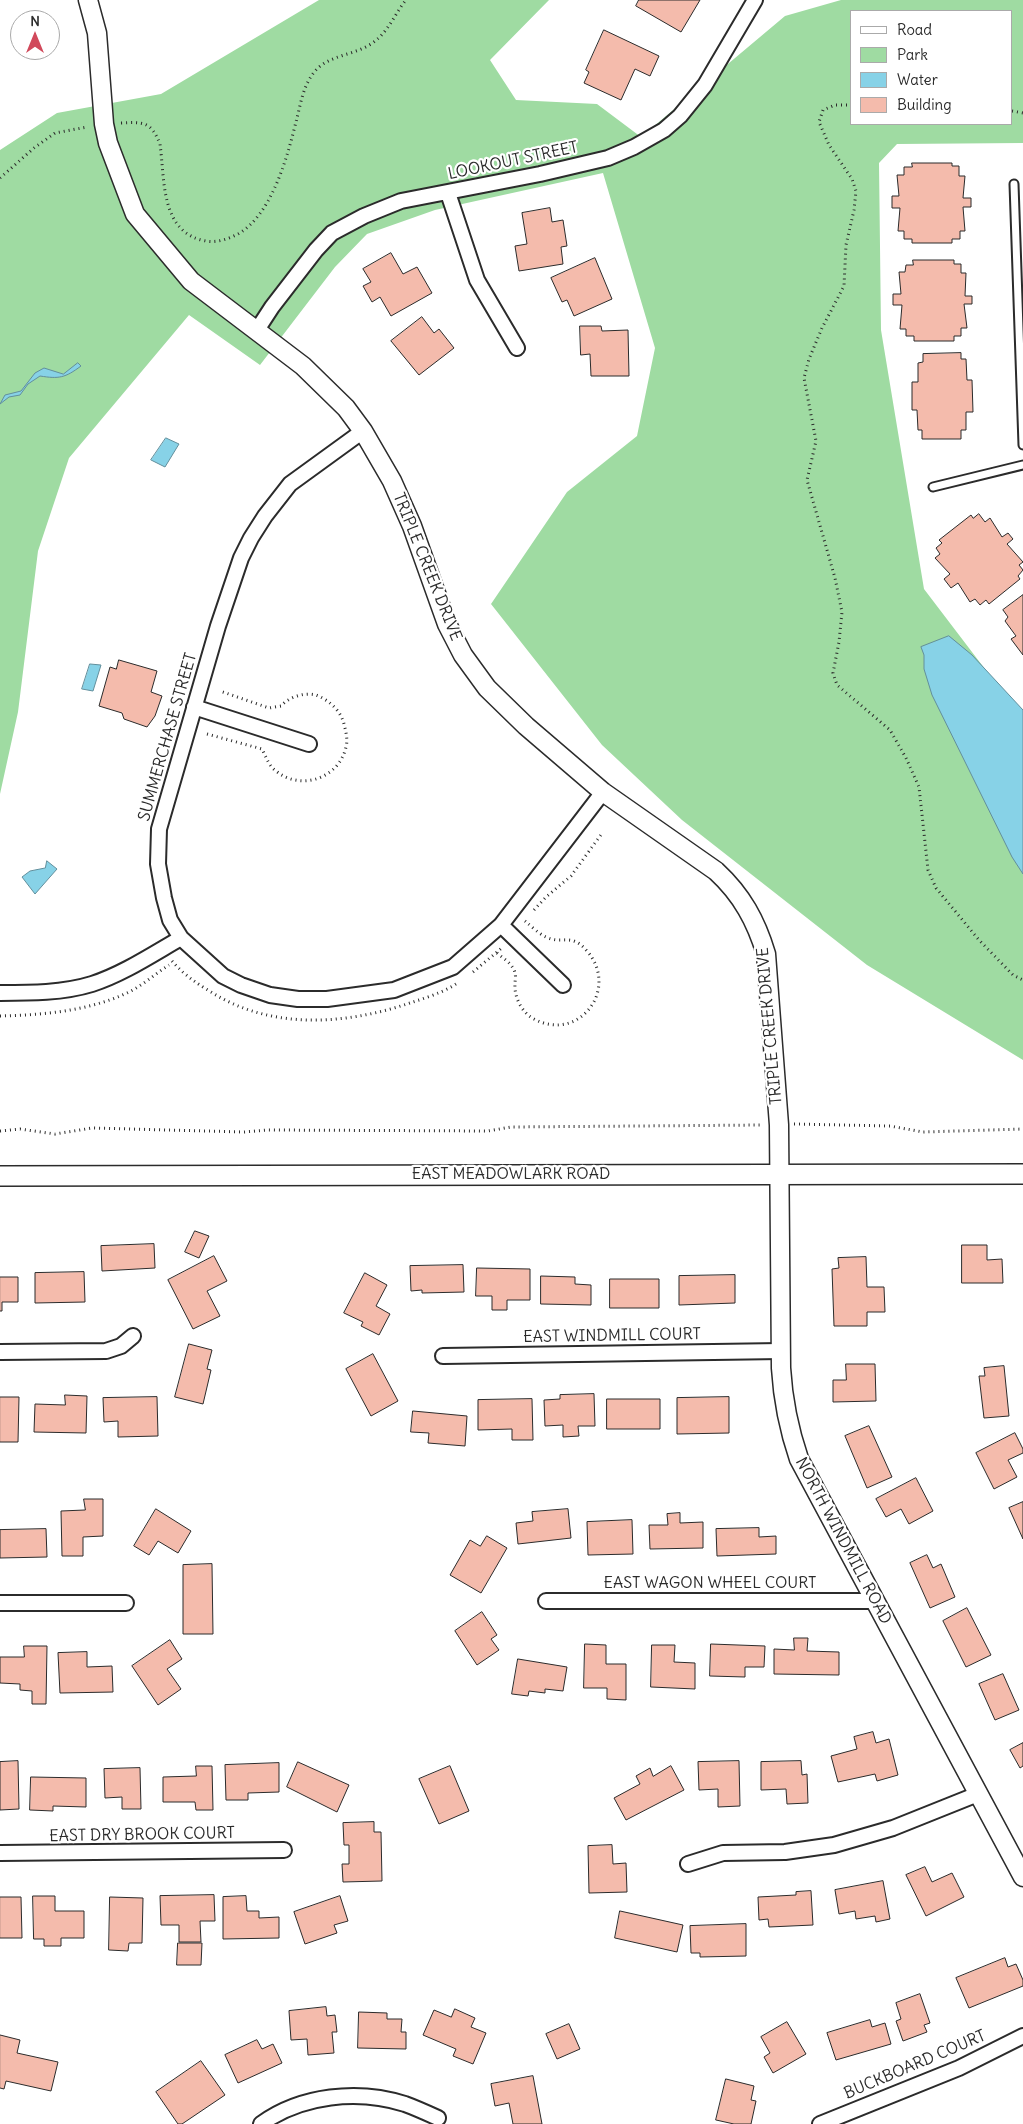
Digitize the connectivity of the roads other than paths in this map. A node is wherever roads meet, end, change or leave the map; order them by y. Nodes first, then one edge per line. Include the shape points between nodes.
1 (88, 0) edge
2 (756, 0) edge
3 (1014, 184) dead end
4 (448, 193) junction
5 (1021, 286) edge
6 (257, 330) junction
7 (517, 348) dead end
8 (363, 431) junction
9 (1023, 445) edge
10 (1023, 465) edge
11 (934, 487) dead end
12 (194, 707) junction
13 (309, 744) dead end
14 (603, 792) junction
15 (501, 926) junction
16 (181, 938) junction
17 (562, 985) dead end
18 (0, 993) edge
19 (780, 1174) junction
20 (1023, 1174) edge
21 (0, 1176) edge
22 (133, 1336) dead end
23 (781, 1351) junction
24 (0, 1352) edge
25 (443, 1356) dead end
26 (874, 1600) junction
27 (546, 1601) dead end
28 (0, 1603) edge
29 (126, 1603) dead end
30 (978, 1794) junction
31 (284, 1850) dead end
32 (0, 1853) edge
33 (688, 1864) dead end
34 (1023, 1877) edge
35 (1023, 2036) edge
36 (438, 2118) dead end
37 (261, 2124) edge
38 (820, 2124) edge

1 - 6 street, TRIPLE CREEK DRIVE via 97,33 108,143 135,214 191,281
2 - 4 street, LOOKOUT STREET via 705,85 664,130 608,158
3 - 5 lane
4 - 6 street, LOOKOUT STREET via 401,201 332,233 277,300
4 - 7 street via 477,280
5 - 9 lane
6 - 8 street, TRIPLE CREEK DRIVE via 310,372 346,408
8 - 12 street, SUMMERCHASE STREET via 290,484 251,538 221,617
8 - 14 street, TRIPLE CREEK DRIVE via 406,511 447,624 463,655 487,688
10 - 11 lane
12 - 13 street
12 - 16 street, SUMMERCHASE STREET via 159,829 158,864 164,898 170,920
14 - 15 street, SUMMERCHASE STREET
14 - 19 street, TRIPLE CREEK DRIVE via 716,871 746,905 759,931 766,954
15 - 16 street, SUMMERCHASE STREET via 453,967 394,990 327,1000 298,1000 241,985 223,976
15 - 17 street
16 - 18 street via 91,984 45,992
19 - 20 main road, EAST MEADOWLARK ROAD
19 - 21 main road, EAST MEADOWLARK ROAD
19 - 23 street, NORTH WINDMILL ROAD
22 - 24 street via 121,1346 106,1351
23 - 25 street, EAST WINDMILL COURT
23 - 26 street, NORTH WINDMILL ROAD via 784,1404 799,1459
26 - 27 street, EAST WAGON WHEEL COURT
26 - 30 street, NORTH WINDMILL ROAD
28 - 29 street
30 - 33 street via 894,1828 834,1845 785,1852 723,1853
30 - 34 street, NORTH WINDMILL ROAD
31 - 32 street, EAST DRY BROOK COURT
35 - 38 street, BUCKBOARD COURT via 959,2068
36 - 37 street via 398,2102 354,2096 302,2104

